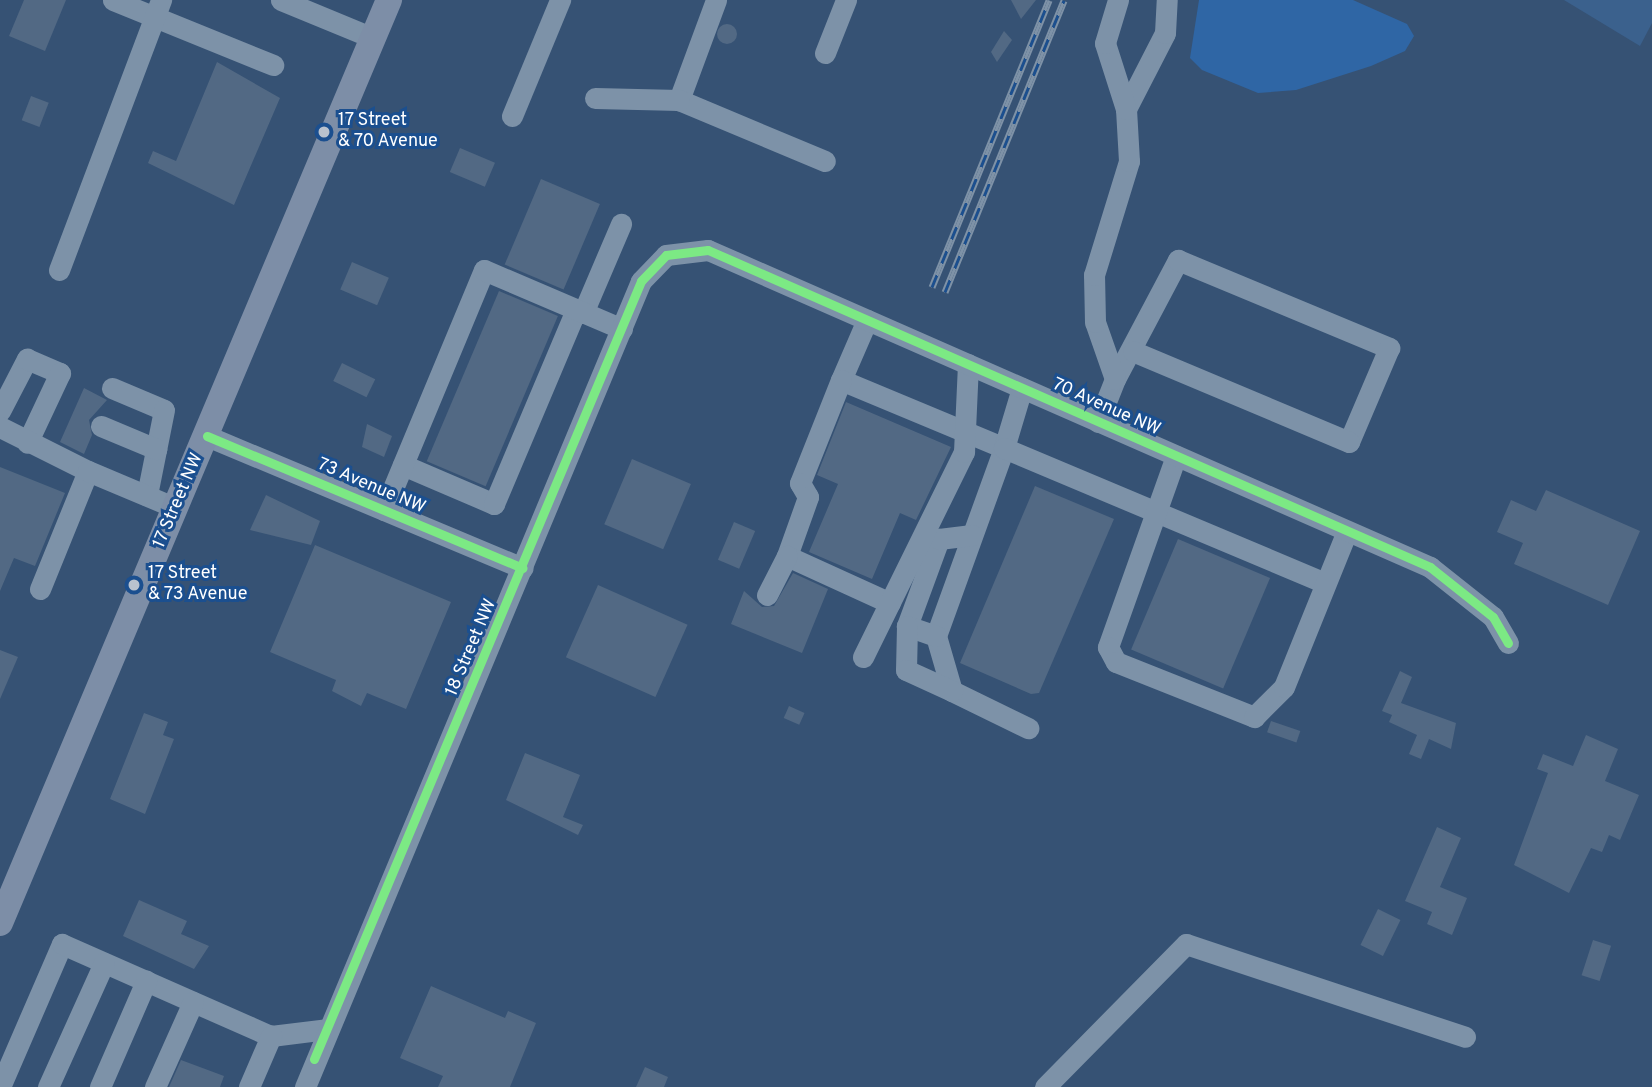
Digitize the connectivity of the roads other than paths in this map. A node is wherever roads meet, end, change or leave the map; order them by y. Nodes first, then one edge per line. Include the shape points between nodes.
1 (113, 0) edge
2 (281, 0) edge
3 (389, 0) edge
4 (560, 0) edge
5 (716, 0) edge
6 (846, 0) edge
7 (1118, 0) edge
8 (1167, 0) edge
9 (157, 8) edge
10 (373, 38) junction
11 (825, 53) dead end
12 (274, 65) dead end
13 (595, 98) dead end
14 (679, 100) junction
15 (1126, 109) junction
16 (512, 116) dead end
17 (825, 160) dead end
18 (621, 224) dead end
19 (666, 255) joint
20 (59, 270) dead end
21 (580, 311) junction
22 (867, 320) junction
23 (622, 329) junction
24 (1133, 351) junction
25 (968, 364) junction
26 (1115, 379) junction
27 (841, 380) junction
28 (112, 388) dead end
29 (1021, 388) junction
30 (0, 411) edge
31 (1098, 422) junction
32 (102, 426) dead end
33 (0, 427) edge
34 (963, 428) junction
35 (207, 436) junction
36 (27, 443) junction
37 (156, 449) junction
38 (1004, 449) junction
39 (1177, 456) junction
40 (403, 466) junction
41 (88, 471) junction
42 (147, 495) junction
43 (176, 508) junction
44 (384, 510) junction
45 (1157, 512) junction
46 (1347, 531) junction
47 (972, 535) junction
48 (787, 556) junction
49 (523, 568) junction
50 (1325, 583) junction
51 (40, 589) dead end
52 (767, 595) dead end
53 (890, 603) junction
54 (906, 626) junction
55 (936, 636) junction
56 (1508, 643) dead end
57 (863, 657) dead end
58 (952, 691) junction
59 (1028, 728) dead end
60 (0, 923) edge
61 (104, 962) junction
62 (146, 981) junction
63 (193, 1002) junction
64 (327, 1029) junction
65 (271, 1036) junction
66 (1465, 1037) dead end
67 (0, 1087) edge
68 (48, 1087) edge
69 (100, 1087) edge
70 (155, 1087) edge
71 (249, 1087) edge
72 (305, 1087) edge
73 (1045, 1087) edge

1 - 9 street
2 - 10 street
3 - 10 main road, 17 Street NW
4 - 16 street
5 - 14 street
6 - 11 street
7 - 15 street via 1105,43
8 - 15 street via 1165,33
9 - 12 street
9 - 20 street
10 - 35 main road, 17 Street NW
13 - 14 street
14 - 17 street
15 - 26 street via 1124,185 1094,275 1095,322
18 - 21 street
19 - 22 street, 70 Avenue NW via 708,250
19 - 23 street, 18 Street NW via 641,281
21 - 23 street
21 - 40 street via 494,504
21 - 40 street via 484,270
22 - 25 street, 70 Avenue NW
22 - 27 street
23 - 49 street, 18 Street NW
24 - 24 street via 1178,260 1389,348 1349,442
24 - 26 street
25 - 29 street, 70 Avenue NW
25 - 34 street
26 - 31 street
27 - 34 street
27 - 48 street via 800,483 808,497
28 - 37 street via 164,410
29 - 31 street, 70 Avenue NW
29 - 38 street
30 - 36 street via 27,359 60,373
31 - 39 street, 70 Avenue NW
32 - 37 street
33 - 36 street
34 - 38 street
34 - 53 street via 964,452
35 - 43 main road, 17 Street NW
35 - 44 street, 73 Avenue NW
36 - 41 street
37 - 42 street
38 - 45 street
38 - 47 street
39 - 45 street
39 - 46 street, 70 Avenue NW
40 - 44 street
41 - 42 street
41 - 51 street
42 - 43 street
43 - 60 main road, 17 Street NW
44 - 49 street, 73 Avenue NW
45 - 50 street
45 - 50 street via 1108,647 1116,662 1254,717 1284,687
46 - 50 street
46 - 56 street, 70 Avenue NW via 1430,567 1493,617
47 - 54 street via 939,540
47 - 55 street
48 - 52 street
48 - 53 street
49 - 64 street, 18 Street NW
53 - 57 street
54 - 55 street
54 - 58 street via 906,670
55 - 58 street
58 - 59 street
61 - 62 street
61 - 67 street via 62,944
61 - 68 street
62 - 63 street
62 - 69 street
63 - 65 street
63 - 70 street
64 - 65 street
64 - 72 street, 18 Street NW
65 - 71 street
66 - 73 street via 1186,944

